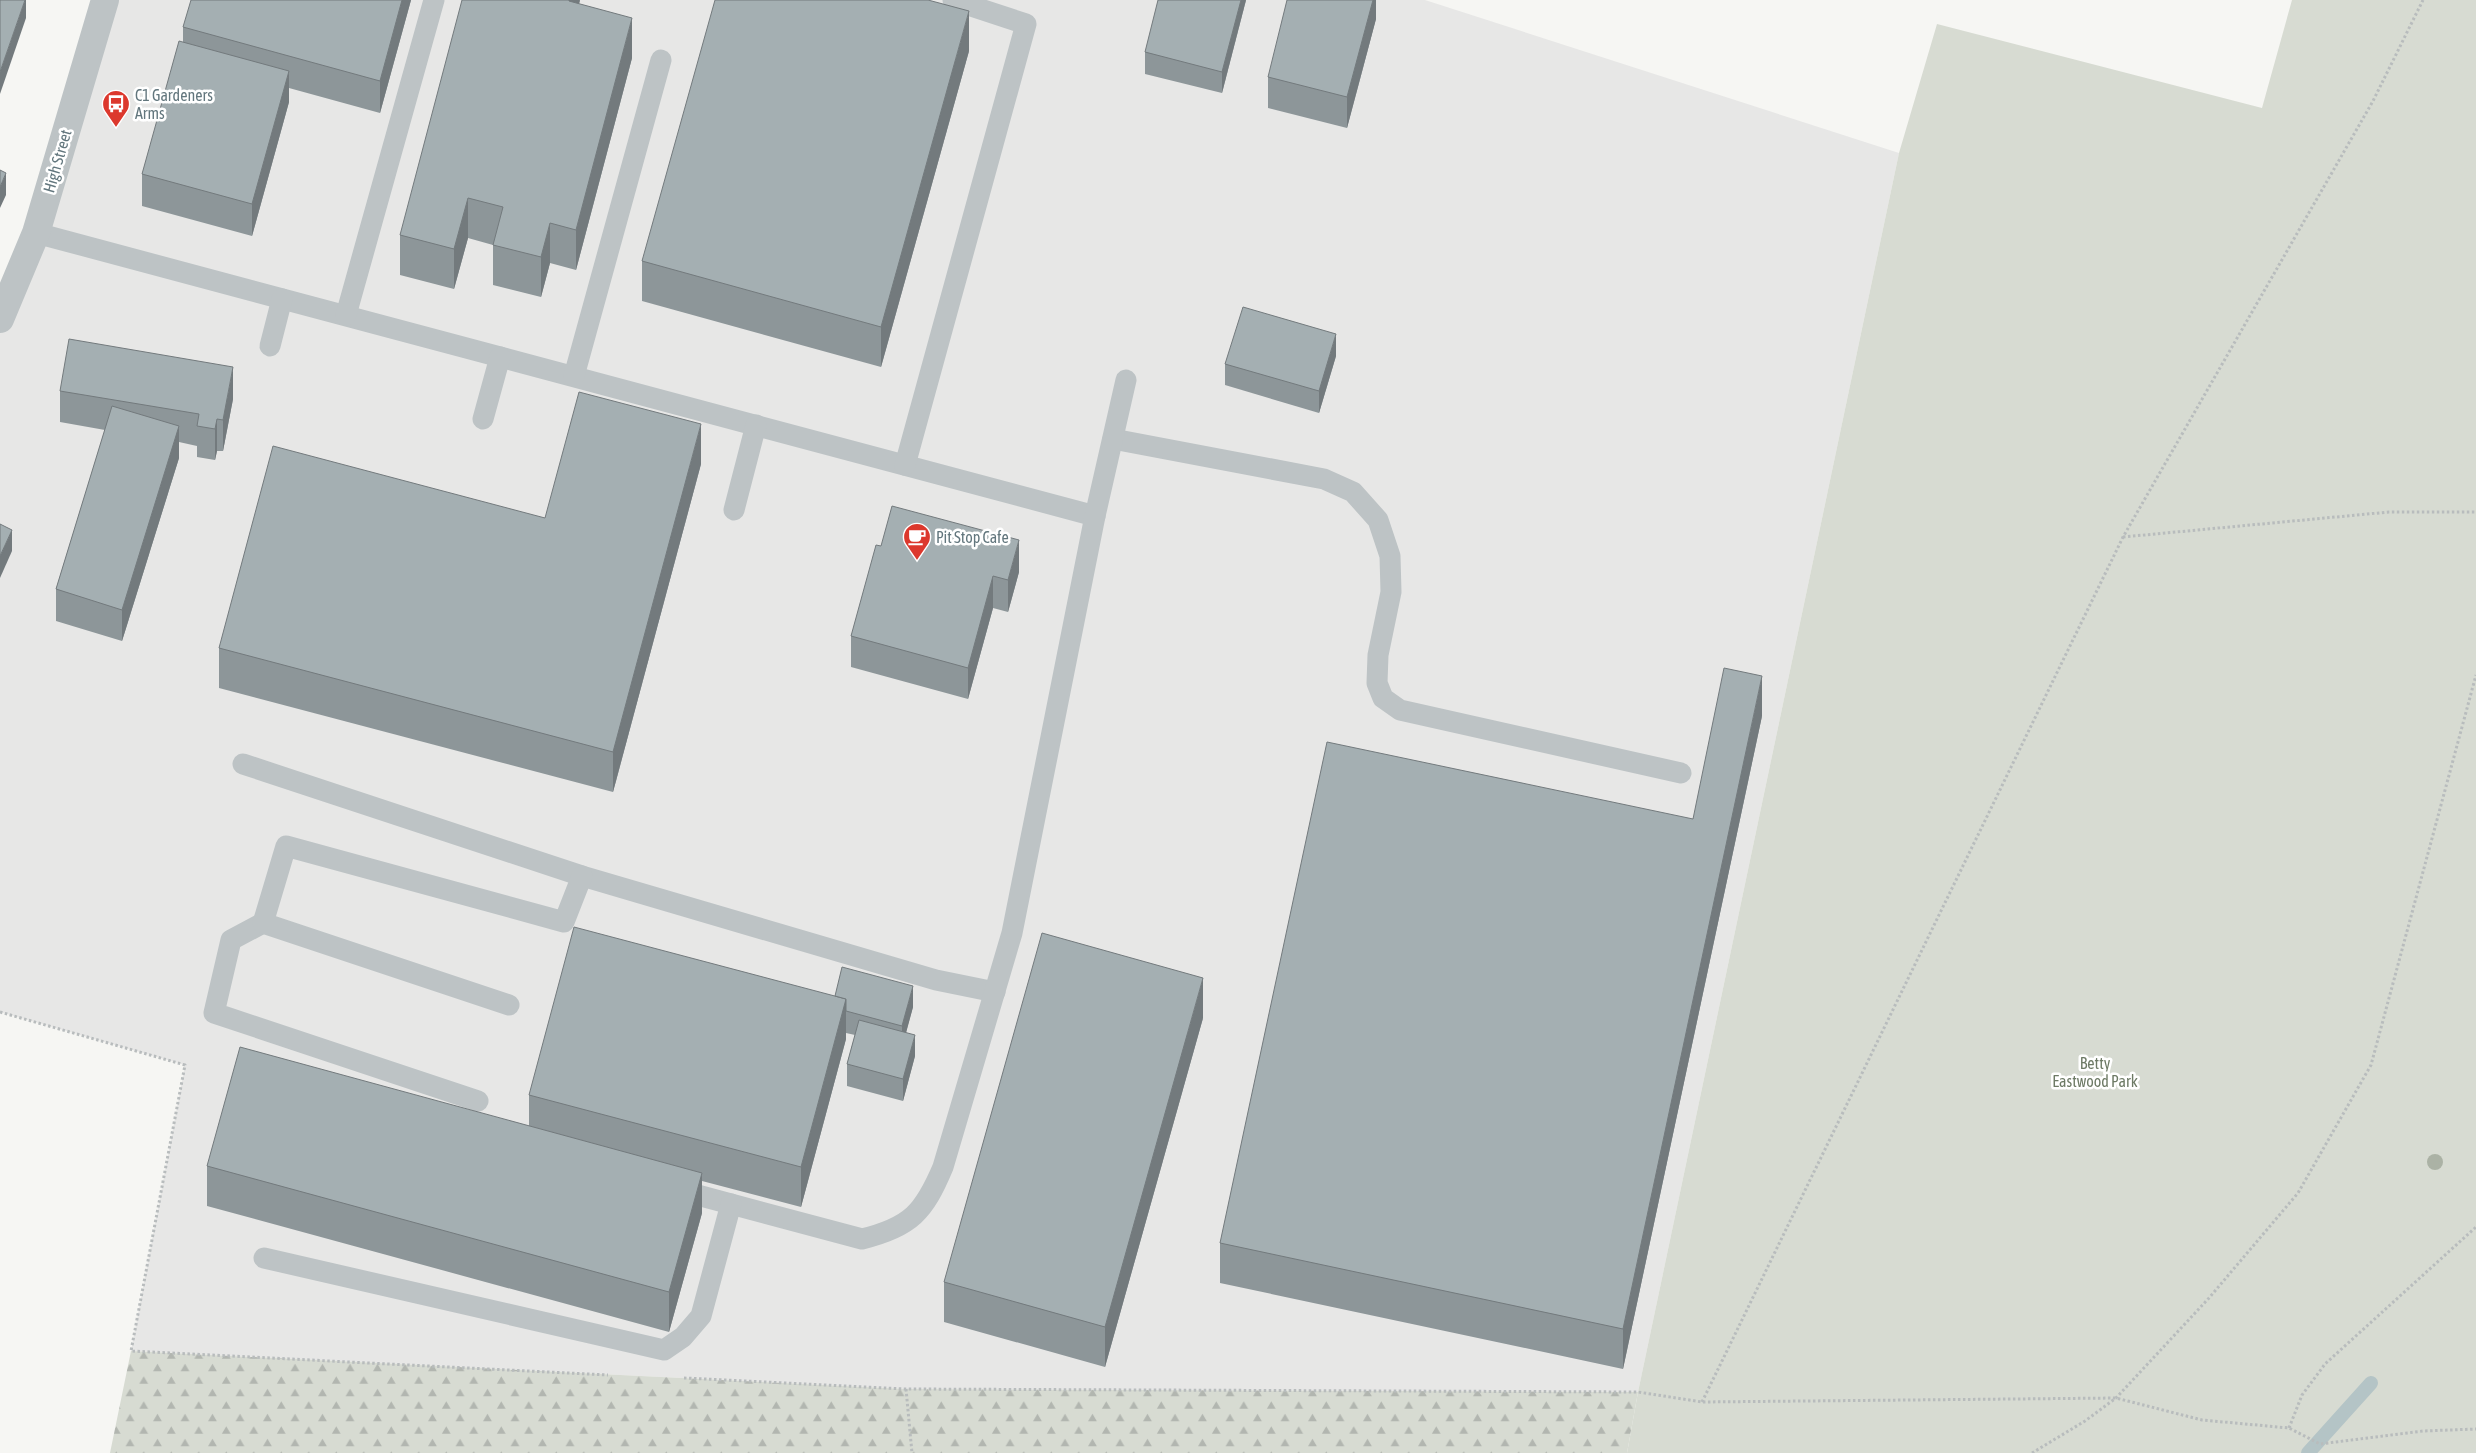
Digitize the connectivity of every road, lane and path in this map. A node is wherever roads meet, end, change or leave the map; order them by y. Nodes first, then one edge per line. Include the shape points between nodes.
1 (105, 0) edge
2 (434, 0) edge
3 (953, 0) edge
4 (2423, 0) edge
5 (661, 60) dead end
6 (36, 232) junction
7 (282, 298) junction
8 (346, 315) junction
9 (0, 319) edge
10 (270, 346) dead end
11 (500, 357) junction
12 (574, 376) junction
13 (1126, 380) dead end
14 (484, 420) dead end
15 (756, 425) junction
16 (1113, 440) junction
17 (905, 465) junction
18 (734, 510) dead end
19 (2476, 512) edge
20 (1095, 516) junction
21 (2123, 537) junction
22 (2476, 675) edge
23 (242, 764) dead end
24 (1681, 773) dead end
25 (582, 876) junction
26 (263, 923) junction
27 (995, 992) junction
28 (509, 1005) dead end
29 (0, 1012) edge
30 (478, 1101) dead end
31 (654, 1184) edge
32 (731, 1204) junction
33 (2476, 1227) edge
34 (264, 1258) dead end
35 (618, 1375) dead end
36 (677, 1378) dead end
37 (906, 1389) junction
38 (2116, 1398) junction
39 (1702, 1402) junction
40 (2289, 1428) junction
41 (2476, 1429) edge
42 (912, 1453) edge
43 (2032, 1453) edge

1 - 6 street, High Street
2 - 8 lane
3 - 17 lane via 1026,24
4 - 21 path via 2373,101
5 - 12 lane
6 - 7 lane
6 - 9 street, High Street
7 - 8 lane
7 - 10 lane
8 - 11 lane
11 - 12 lane
11 - 14 lane
12 - 15 lane
13 - 16 lane
15 - 17 lane
15 - 18 lane
16 - 20 lane
16 - 24 lane via 1324,479 1353,492 1378,520 1390,556 1391,592 1378,654 1377,683 1383,698 1400,710
17 - 20 lane
19 - 21 path via 2389,512
20 - 27 lane via 1018,906
21 - 39 path
22 - 38 path via 2371,1065 2298,1193 2209,1298
23 - 25 lane
25 - 26 lane via 564,922 286,846
25 - 27 lane via 936,980
26 - 28 lane
26 - 30 lane via 231,940 214,1014
27 - 32 lane via 943,1167 933,1190 916,1214 890,1232 862,1239
29 - 35 path via 185,1065 131,1351
31 - 32 lane
32 - 34 lane via 701,1316 683,1337 664,1350
33 - 40 path via 2325,1364 2302,1395
36 - 37 path
37 - 39 path via 1638,1392
37 - 42 path
38 - 39 path
38 - 40 path via 2202,1420
38 - 43 path
40 - 41 path via 2320,1444 2423,1431

